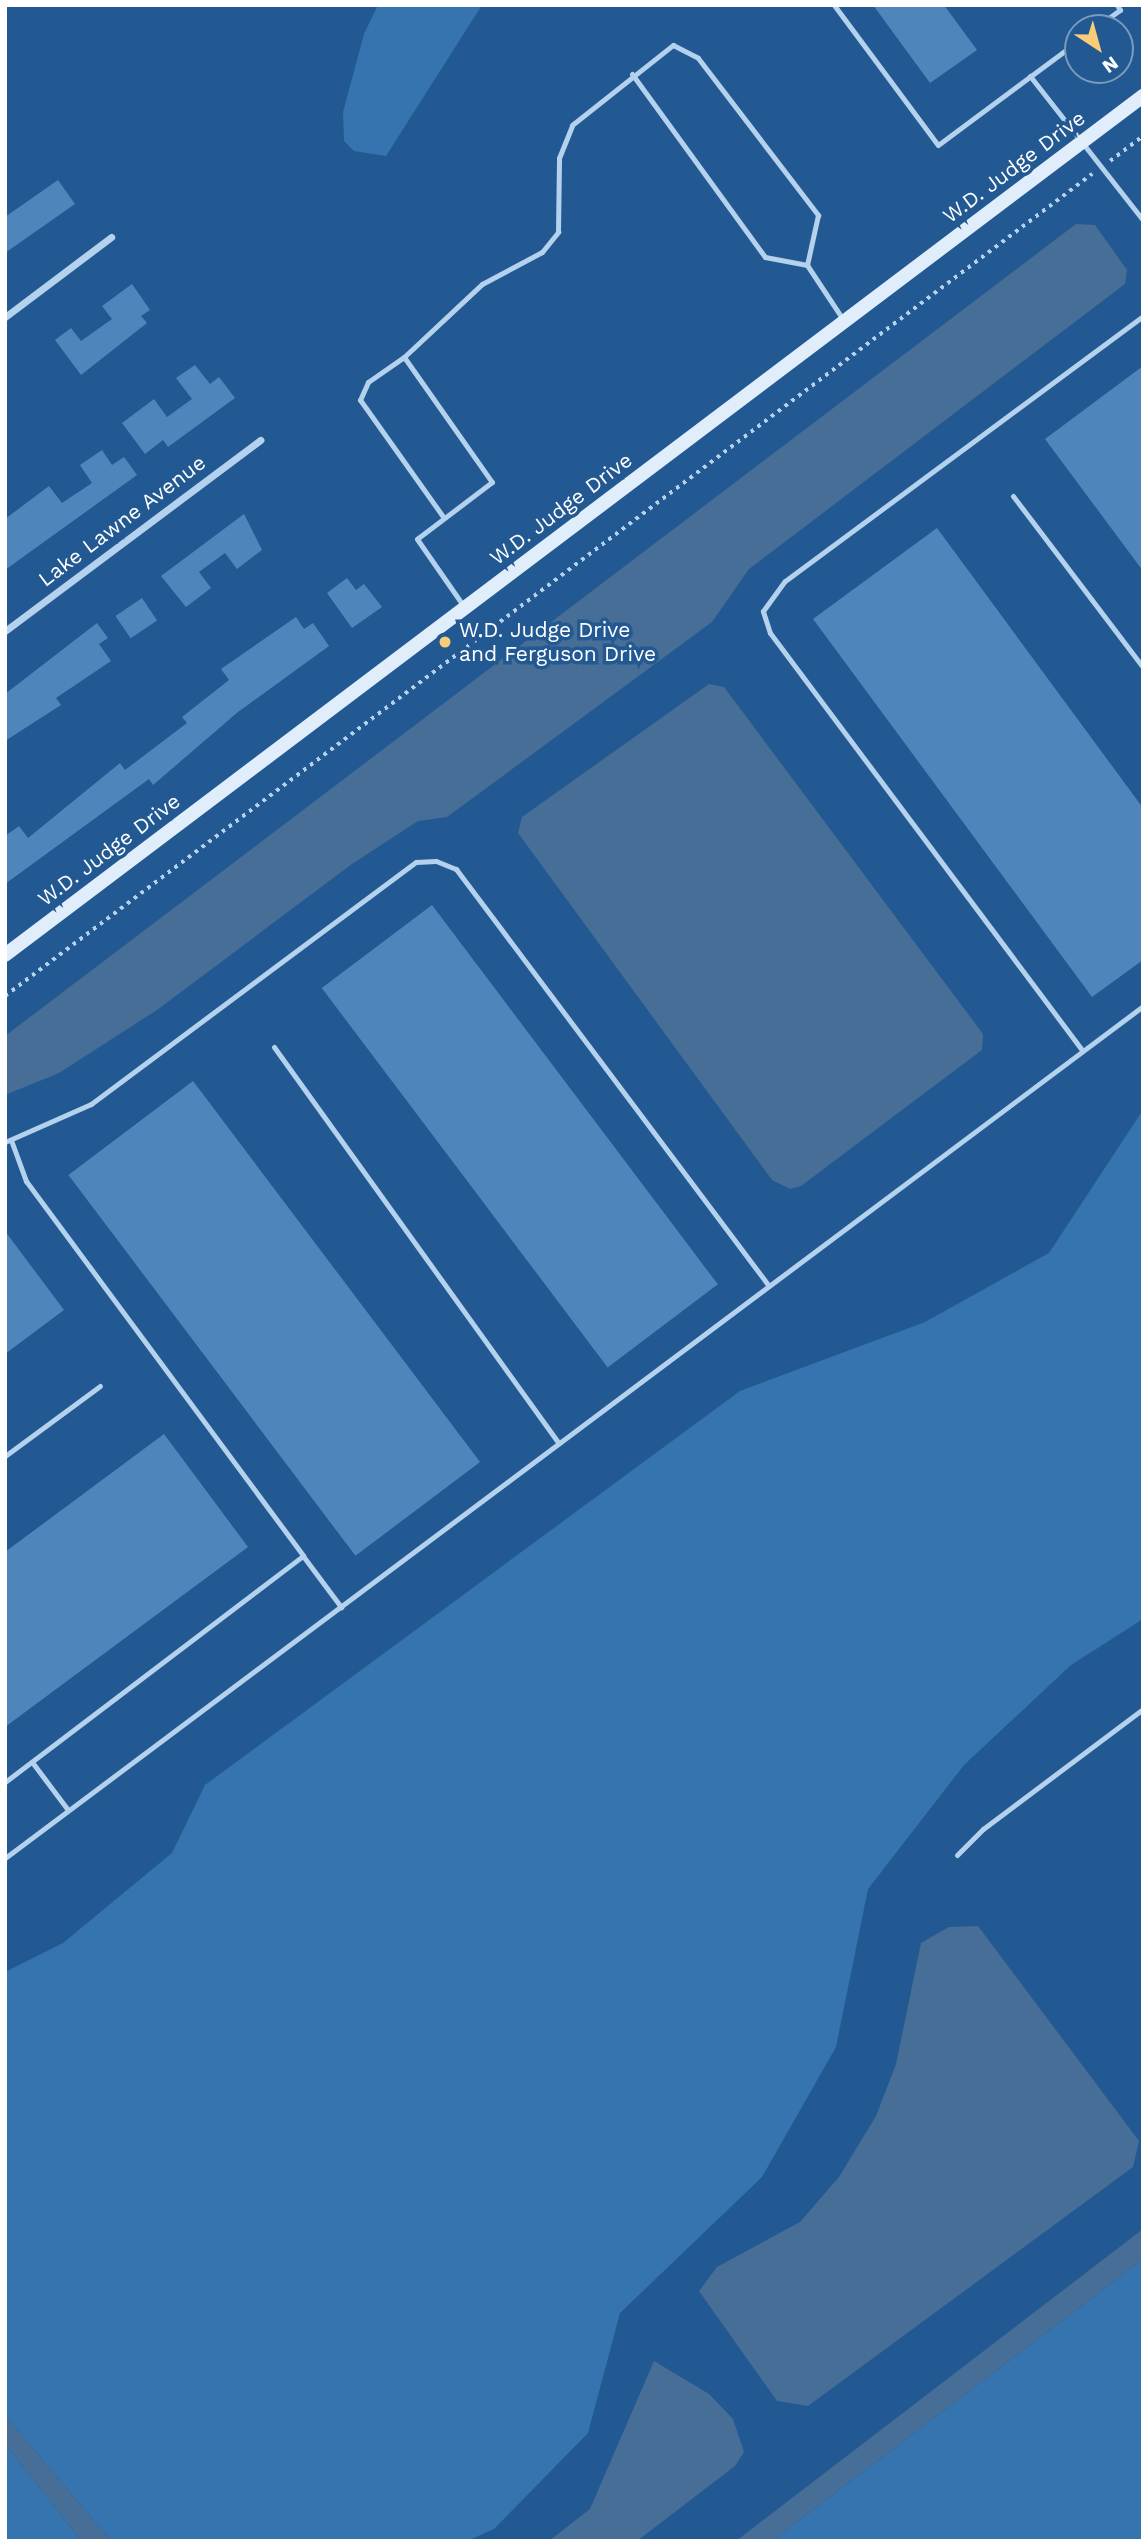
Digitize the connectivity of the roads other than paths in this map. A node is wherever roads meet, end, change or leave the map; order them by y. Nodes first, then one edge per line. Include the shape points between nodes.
1 (834, 5) edge
2 (1064, 51) edge
3 (632, 74) junction
4 (1030, 76) junction
5 (1143, 96) edge
6 (1080, 144) junction
7 (1143, 220) edge
8 (111, 237) dead end
9 (807, 265) junction
10 (1143, 316) edge
11 (5, 317) edge
12 (845, 322) junction
13 (404, 358) junction
14 (261, 440) dead end
15 (1013, 496) dead end
16 (444, 518) junction
17 (465, 608) junction
18 (5, 631) edge
19 (1143, 667) edge
20 (5, 955) edge
21 (1143, 1006) edge
22 (274, 1047) dead end
23 (1082, 1050) junction
24 (8, 1141) edge
25 (769, 1286) junction
26 (100, 1386) dead end
27 (559, 1443) junction
28 (5, 1456) edge
29 (303, 1556) junction
30 (341, 1607) junction
31 (1143, 1709) edge
32 (32, 1762) junction
33 (5, 1782) edge
34 (68, 1810) junction
35 (957, 1855) dead end
36 (5, 1858) edge

1 - 4 lane via 938,145
2 - 4 lane
3 - 9 lane via 765,257
3 - 9 lane via 673,45 698,58 818,215
3 - 13 lane via 572,125 559,158 558,232 542,252 482,284
4 - 6 lane
5 - 6 street, W.D. Judge Drive
6 - 7 lane
6 - 12 street, W.D. Judge Drive
8 - 11 street
9 - 12 lane
10 - 23 lane via 785,581 763,611 770,633
12 - 17 street, W.D. Judge Drive
13 - 16 lane via 368,382 360,400
13 - 16 lane via 492,482
14 - 18 street, Lake Lawne Avenue
15 - 19 lane
16 - 17 lane via 416,538
17 - 20 street, W.D. Judge Drive
21 - 23 lane
22 - 27 lane
23 - 25 lane
24 - 25 lane via 91,1104 416,862 436,861 456,869
24 - 29 lane via 26,1181
25 - 27 lane
26 - 28 lane
27 - 30 lane
29 - 30 lane
29 - 32 lane
30 - 34 lane
31 - 35 lane via 983,1829
32 - 33 lane
32 - 34 lane
34 - 36 lane

